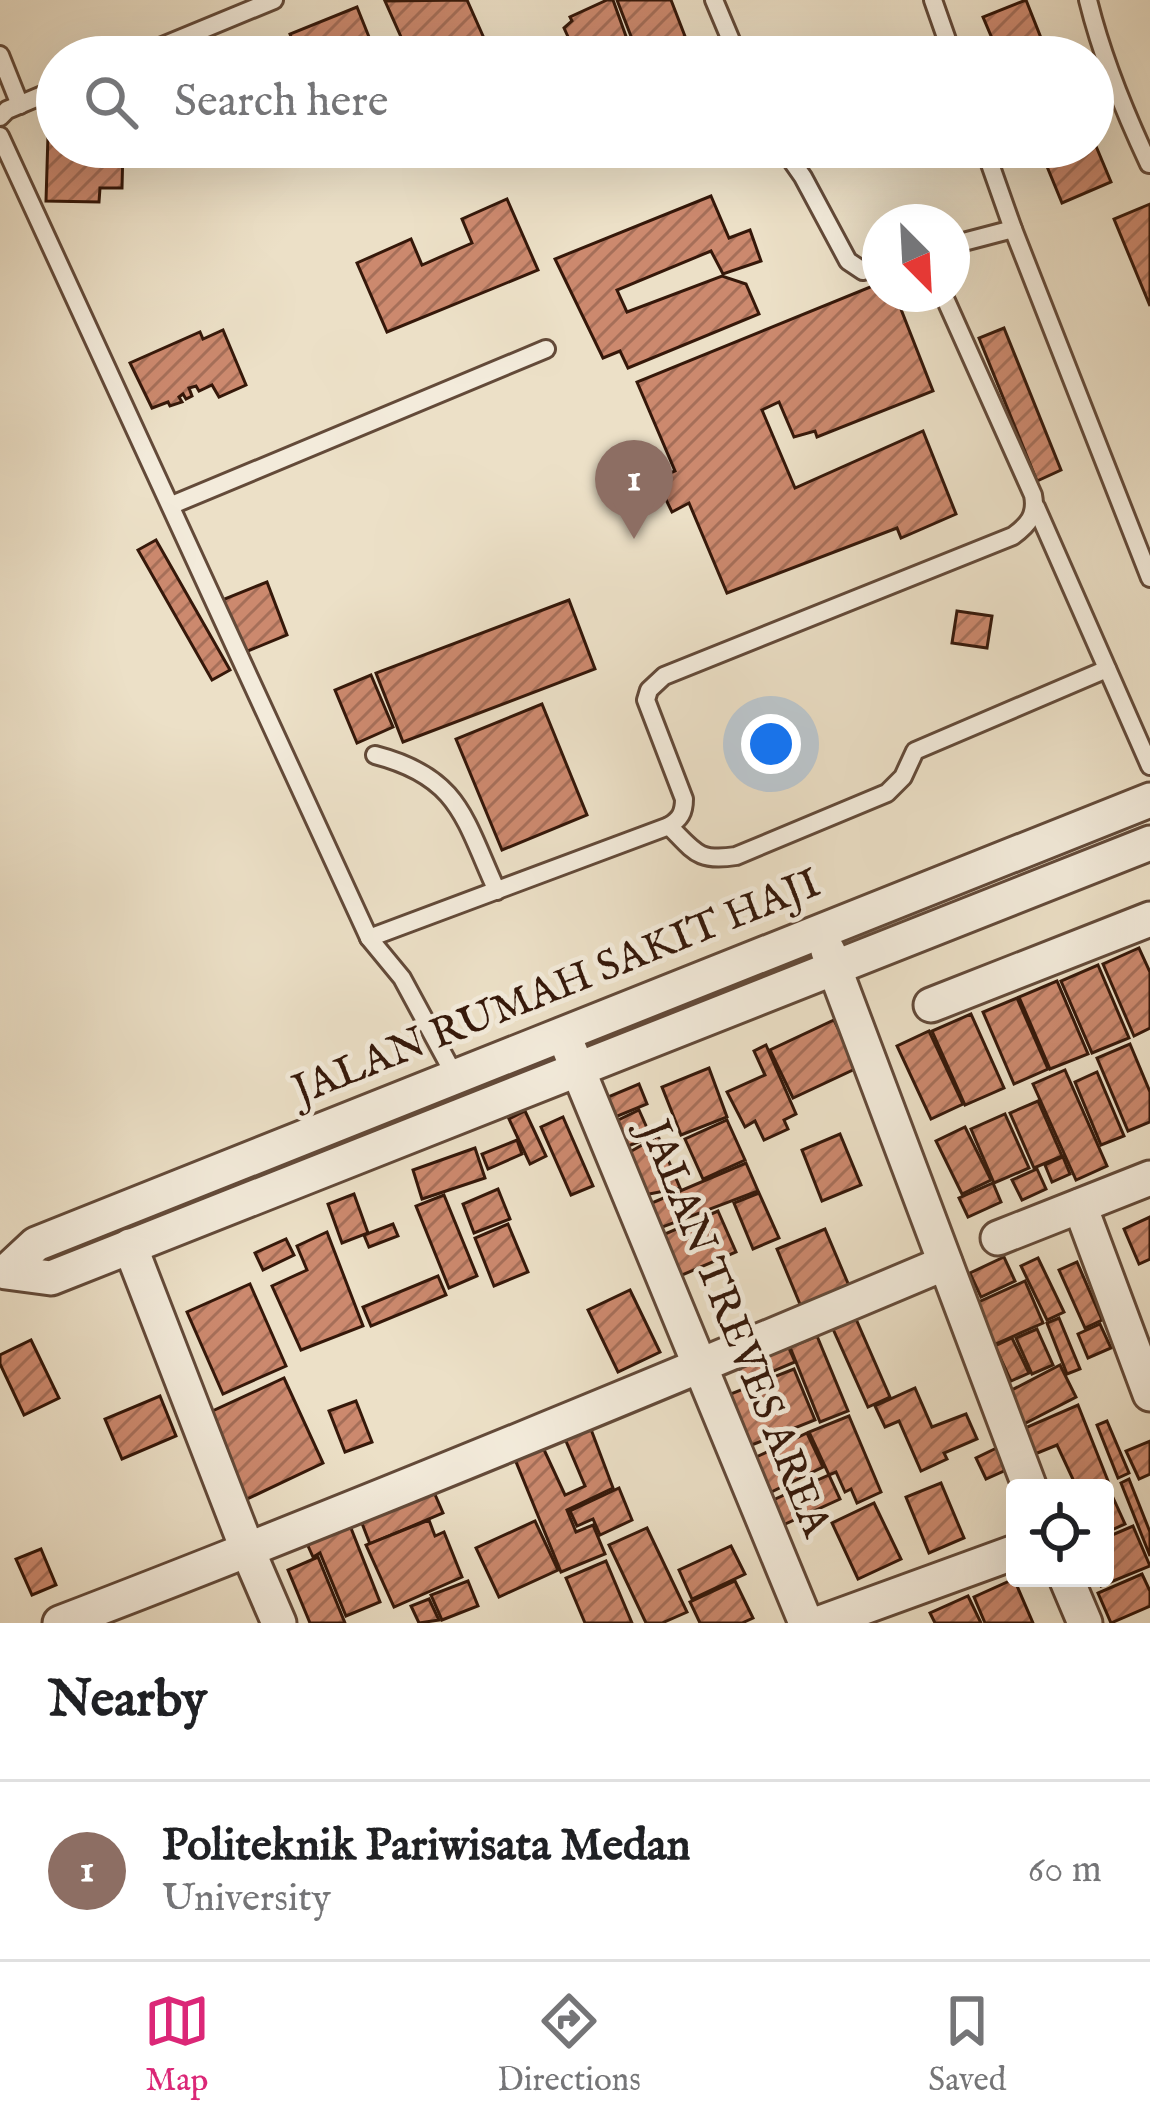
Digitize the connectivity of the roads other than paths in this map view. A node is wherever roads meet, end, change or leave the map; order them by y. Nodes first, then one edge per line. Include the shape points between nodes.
1 (274, 0) edge
2 (714, 0) edge
3 (933, 0) edge
4 (1088, 0) edge
5 (187, 36) edge
6 (730, 36) edge
7 (946, 36) edge
8 (1099, 36) edge
9 (0, 55) edge
10 (1114, 81) edge
11 (36, 98) edge
12 (20, 104) junction
13 (0, 117) edge
14 (0, 136) edge
15 (1150, 164) edge
16 (797, 168) edge
17 (991, 168) edge
18 (1013, 229) junction
19 (970, 240) edge
20 (862, 270) edge
21 (951, 312) edge
22 (546, 349) dead end
23 (172, 505) junction
24 (1036, 507) junction
25 (1150, 578) edge
26 (1107, 669) junction
27 (374, 755) dead end
28 (1150, 766) edge
29 (1150, 800) edge
30 (669, 826) junction
31 (1150, 843) edge
32 (497, 891) junction
33 (1150, 919) edge
34 (821, 931) junction
35 (369, 938) junction
36 (833, 968) junction
37 (932, 1005) dead end
38 (563, 1032) junction
39 (578, 1069) junction
40 (455, 1076) junction
41 (469, 1113) junction
42 (1150, 1178) edge
43 (1080, 1206) junction
44 (998, 1238) dead end
45 (130, 1246) junction
46 (945, 1263) junction
47 (3, 1273) edge
48 (701, 1366) junction
49 (1150, 1394) edge
50 (1027, 1479) edge
51 (248, 1551) junction
52 (1006, 1555) edge
53 (1070, 1587) edge
54 (60, 1623) edge
55 (279, 1623) edge
56 (806, 1623) edge
57 (820, 1623) edge
58 (1085, 1623) edge

1 - 5 lane
2 - 6 lane
3 - 7 lane
4 - 8 lane
9 - 12 lane
10 - 15 lane
11 - 12 lane
12 - 13 lane
14 - 23 lane
16 - 20 lane via 848,261
17 - 18 lane
18 - 19 lane
18 - 25 lane
21 - 24 lane
22 - 23 lane
23 - 35 lane
24 - 26 lane
24 - 30 lane via 1013,536 656,682 648,709 684,799
26 - 28 lane
26 - 30 lane via 915,752 887,793 736,856 710,860
27 - 32 lane via 417,768 447,793
29 - 34 street, JALAN RUMAH SAKIT HAJI
30 - 32 lane
31 - 36 street, JALAN RUMAH SAKIT HAJI
32 - 35 lane
33 - 37 street
34 - 36 street
34 - 38 street, JALAN RUMAH SAKIT HAJI
35 - 40 lane via 402,978
36 - 39 street, JALAN RUMAH SAKIT HAJI
36 - 46 street
38 - 39 street, JALAN TREVES AREA
38 - 40 street, JALAN RUMAH SAKIT HAJI
39 - 41 street, JALAN RUMAH SAKIT HAJI
39 - 48 street, JALAN TREVES AREA
40 - 41 street
40 - 47 street, JALAN RUMAH SAKIT HAJI via 35,1244
41 - 45 street, JALAN RUMAH SAKIT HAJI
42 - 43 street
43 - 44 street
43 - 49 street
45 - 47 street, JALAN RUMAH SAKIT HAJI via 51,1278
45 - 51 street
46 - 48 street
46 - 50 street
48 - 51 street
48 - 56 street, JALAN TREVES AREA
51 - 54 street
51 - 55 street
52 - 57 street
53 - 58 street

